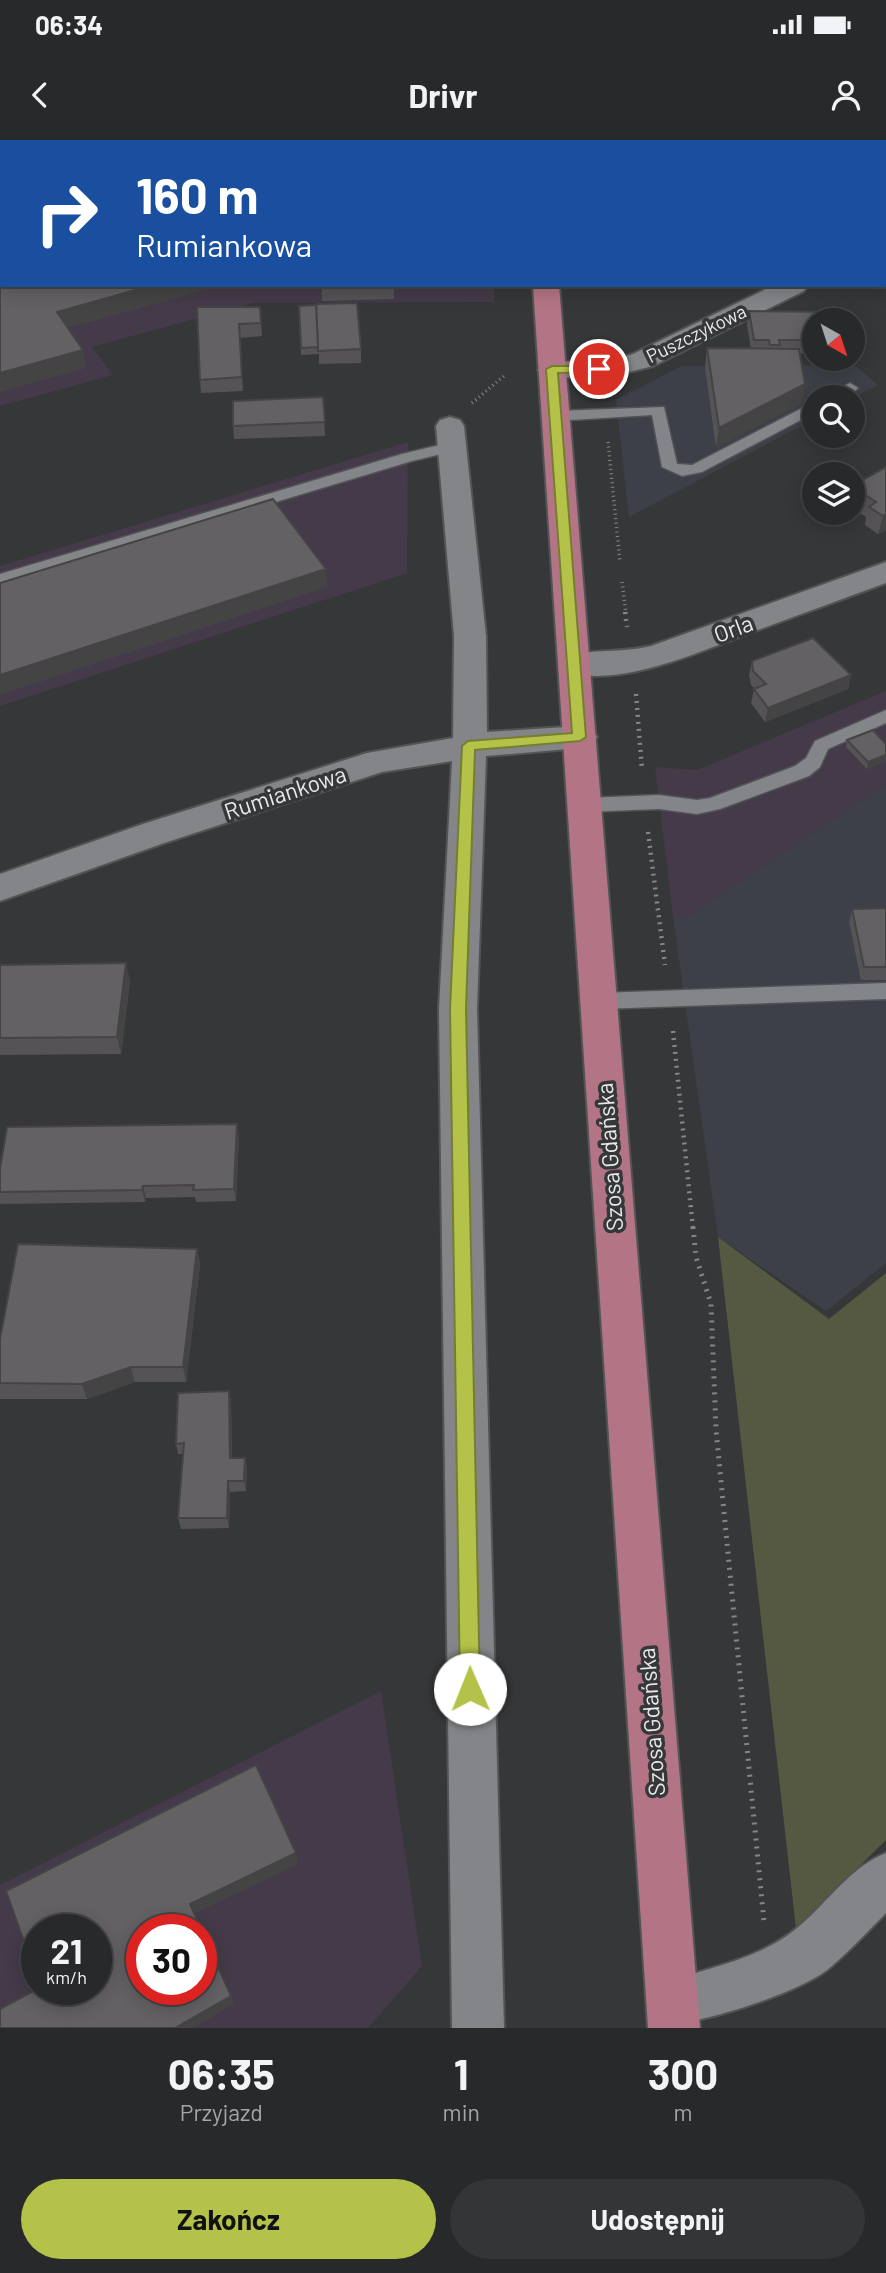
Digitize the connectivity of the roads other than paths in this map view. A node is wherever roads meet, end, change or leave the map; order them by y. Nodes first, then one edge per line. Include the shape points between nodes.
1 (546, 287) edge
2 (791, 287) edge
3 (552, 369) junction
4 (802, 413) edge
5 (555, 416) junction
6 (451, 436) joint
7 (886, 572) edge
8 (0, 580) edge
9 (575, 664) junction
10 (886, 716) edge
11 (580, 737) junction
12 (468, 746) junction
13 (584, 805) junction
14 (0, 888) edge
15 (886, 991) edge
16 (599, 1001) junction
17 (886, 1878) edge
18 (673, 2017) edge
19 (478, 2028) edge

1 - 3 main road, Szosa Gdańska
2 - 3 street, Puszczykowa via 643,360 613,368
3 - 5 main road, Szosa Gdańska
4 - 5 lane via 696,470 682,471 670,467 659,410
5 - 9 main road, Szosa Gdańska
6 - 8 lane via 382,464
6 - 12 street via 470,636
7 - 9 street, Orla via 660,654 632,661
9 - 11 main road, Szosa Gdańska
10 - 13 lane via 821,745 814,762 802,771 713,804
11 - 12 street, Rumiankowa
11 - 13 main road, Szosa Gdańska
12 - 14 street, Rumiankowa via 379,761
12 - 19 street via 458,1009
13 - 16 main road, Szosa Gdańska
15 - 16 lane
16 - 18 main road, Szosa Gdańska
17 - 18 street via 808,1952 765,1978

